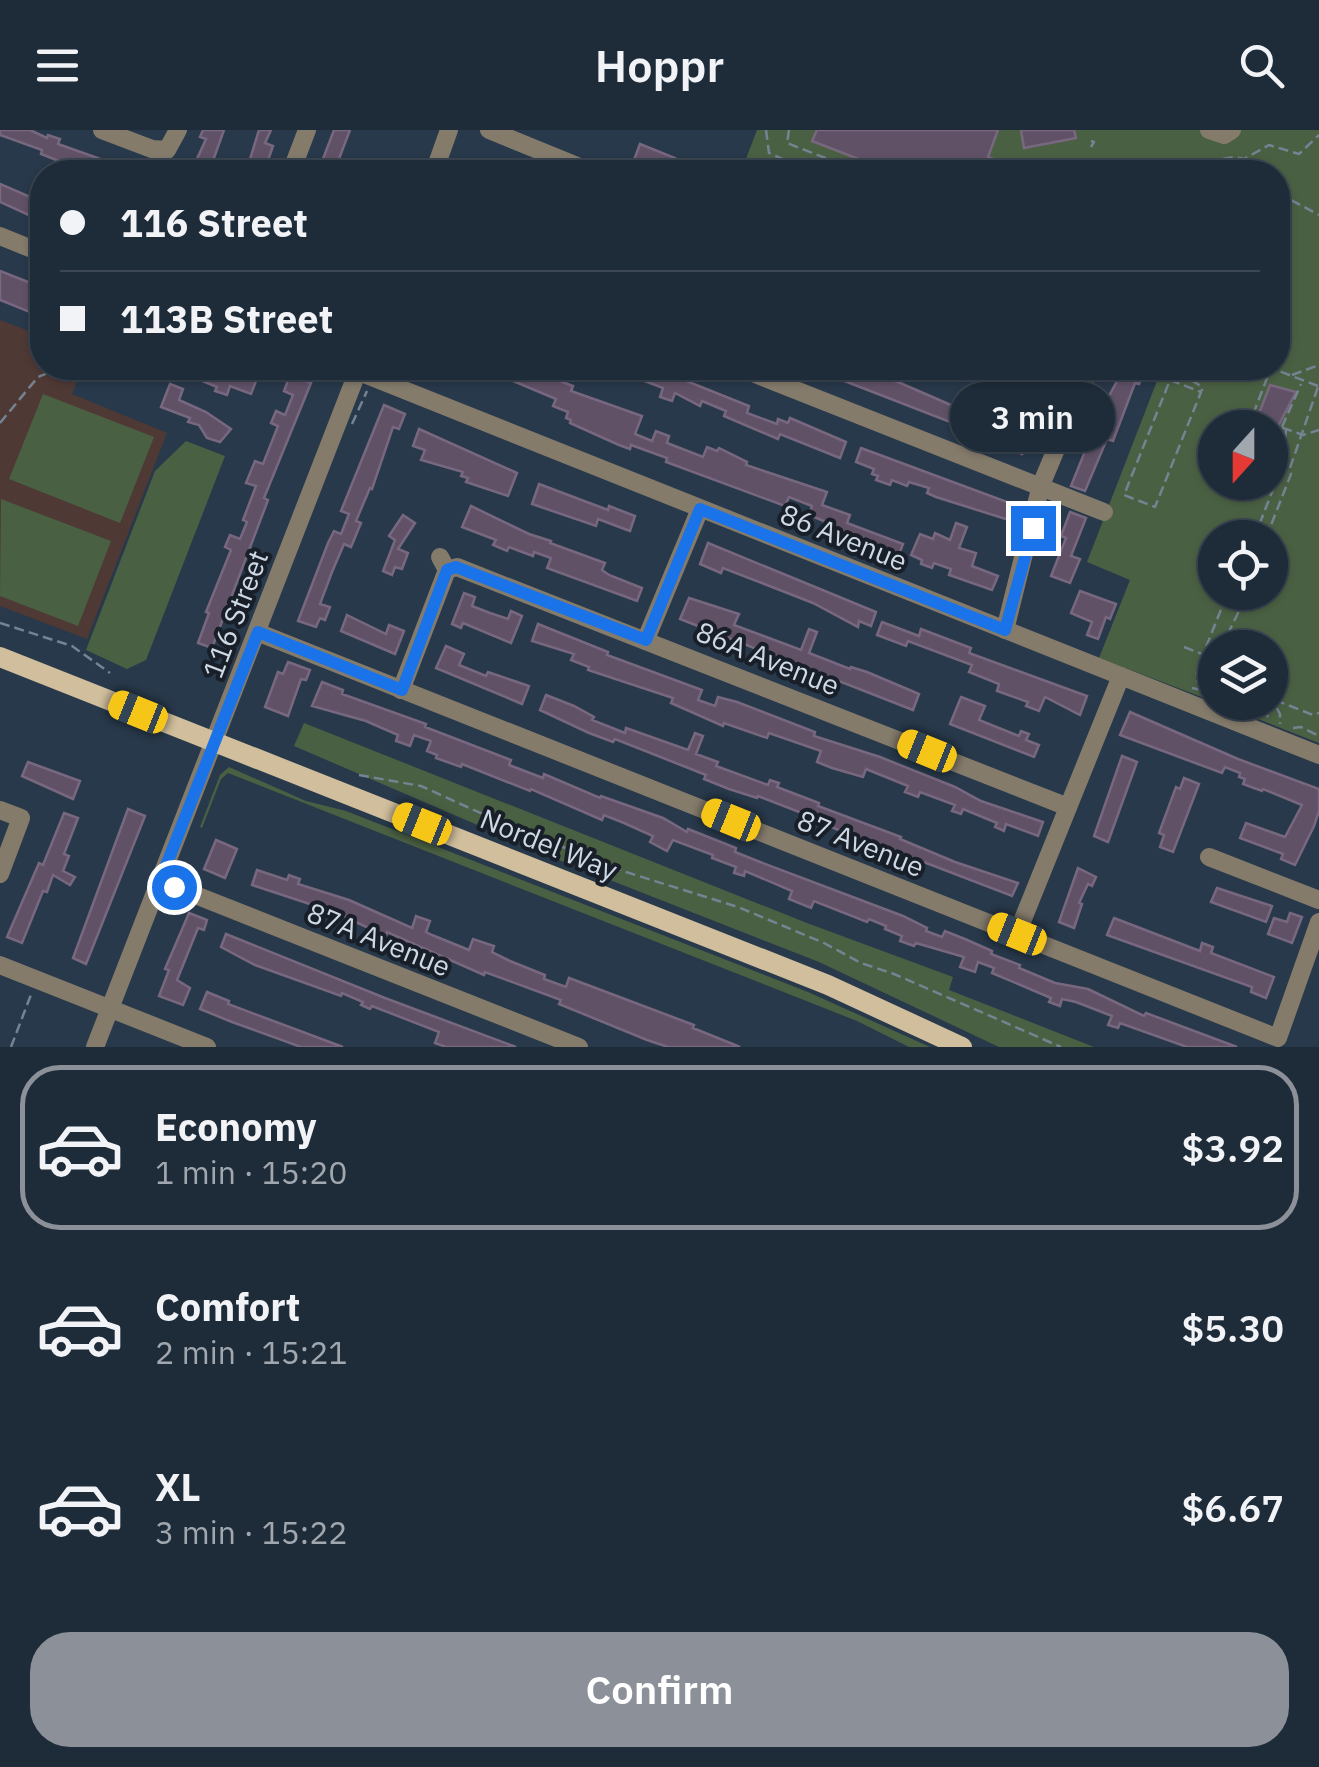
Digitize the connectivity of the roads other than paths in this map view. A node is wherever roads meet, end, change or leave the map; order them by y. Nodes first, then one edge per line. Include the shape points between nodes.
1 (102, 130) edge
2 (178, 130) edge
3 (307, 130) edge
4 (449, 130) edge
5 (489, 130) edge
6 (1209, 130) edge
7 (1232, 130) edge
8 (296, 160) edge
9 (438, 160) edge
10 (557, 160) edge
11 (0, 236) edge
12 (30, 248) edge
13 (352, 380) edge
14 (383, 380) edge
15 (771, 380) edge
16 (1084, 380) edge
17 (1041, 485) junction
18 (700, 509) junction
19 (1104, 512) dead end
20 (1005, 630) junction
21 (258, 632) junction
22 (646, 640) junction
23 (0, 657) edge
24 (1122, 676) junction
25 (402, 690) junction
26 (215, 741) junction
27 (1319, 756) edge
28 (1068, 807) junction
29 (0, 810) edge
30 (1210, 856) dead end
31 (0, 874) edge
32 (160, 881) junction
33 (1319, 900) edge
34 (1319, 922) edge
35 (1017, 934) junction
36 (0, 965) edge
37 (110, 1009) junction
38 (541, 1040) edge
39 (95, 1047) edge
40 (207, 1047) edge
41 (579, 1047) edge
42 (962, 1047) edge

1 - 2 street via 166,150
3 - 8 street
4 - 9 street
5 - 10 street
6 - 7 street
11 - 12 street
13 - 21 street, 116 Street
14 - 18 street, 86 Avenue
15 - 17 street
16 - 17 street
17 - 19 street
17 - 20 street
18 - 20 street, 86 Avenue
18 - 22 street
20 - 24 street, 86 Avenue
21 - 25 street, 87 Avenue
21 - 26 street, 116 Street
22 - 25 street, 86A Avenue via 444,563
22 - 28 street, 86A Avenue
23 - 26 main road, Nordel Way
24 - 27 street, 86 Avenue
24 - 28 street
25 - 35 street, 87 Avenue
26 - 32 street, 116 Street
26 - 42 main road, Nordel Way via 828,985
28 - 35 street
29 - 31 street via 21,818
30 - 33 street
32 - 37 street, 116 Street
32 - 38 street, 87A Avenue
34 - 35 street, 87 Avenue via 1278,1038
36 - 37 street
37 - 39 street, 116 Street
37 - 40 street
38 - 41 street, 87A Avenue

